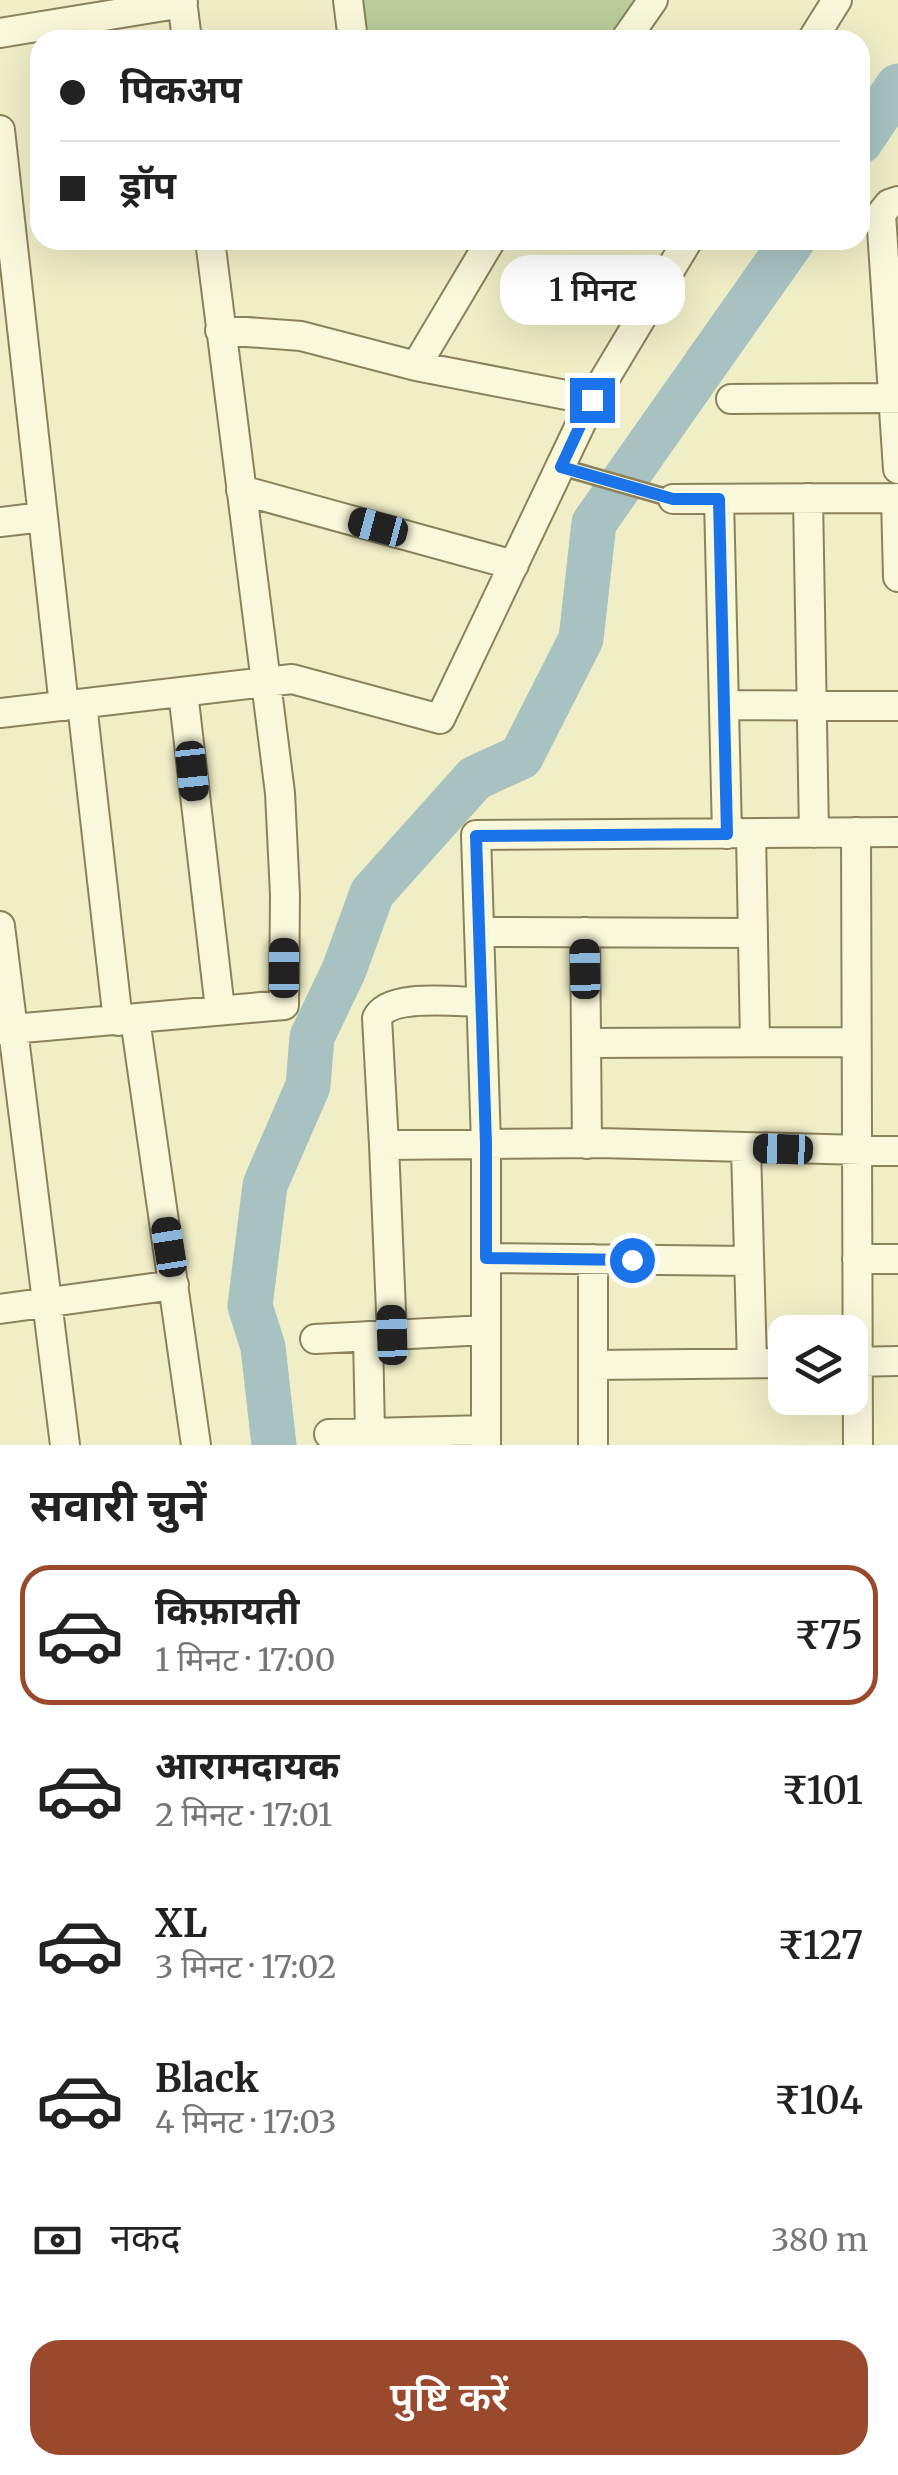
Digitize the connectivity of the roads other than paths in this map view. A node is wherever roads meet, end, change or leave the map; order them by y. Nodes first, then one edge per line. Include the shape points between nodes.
1 (348, 0) edge
2 (652, 0) edge
3 (838, 0) edge
4 (182, 2) edge
5 (186, 30) edge
6 (352, 30) edge
7 (632, 30) edge
8 (818, 30) edge
9 (0, 33) edge
10 (0, 130) edge
11 (898, 201) edge
12 (4, 204) edge
13 (211, 250) edge
14 (485, 250) edge
15 (682, 250) edge
16 (220, 330) junction
17 (416, 366) junction
18 (896, 398) edge
19 (731, 399) dead end
20 (592, 400) junction
21 (561, 467) junction
22 (898, 469) edge
23 (241, 490) junction
24 (808, 498) junction
25 (897, 498) edge
26 (673, 499) joint
27 (719, 499) junction
28 (43, 517) junction
29 (0, 522) edge
30 (514, 565) junction
31 (898, 577) edge
32 (267, 681) junction
33 (183, 692) junction
34 (73, 705) junction
35 (724, 705) junction
36 (898, 706) edge
37 (812, 707) junction
38 (0, 714) edge
39 (856, 832) junction
40 (898, 832) edge
41 (814, 833) junction
42 (739, 834) junction
43 (0, 928) edge
44 (479, 932) junction
45 (585, 932) junction
46 (753, 933) junction
47 (481, 1002) junction
48 (220, 1009) junction
49 (127, 1020) junction
50 (7, 1030) edge
51 (755, 1042) junction
52 (856, 1042) junction
53 (586, 1043) junction
54 (486, 1144) junction
55 (587, 1144) junction
56 (384, 1145) junction
57 (746, 1148) junction
58 (857, 1151) junction
59 (898, 1151) edge
60 (486, 1258) junction
61 (898, 1258) edge
62 (857, 1259) junction
63 (593, 1260) junction
64 (749, 1260) junction
65 (174, 1285) junction
66 (47, 1304) junction
67 (0, 1309) edge
68 (855, 1315) edge
69 (486, 1330) junction
70 (380, 1335) junction
71 (315, 1339) dead end
72 (898, 1361) edge
73 (868, 1362) edge
74 (752, 1363) junction
75 (768, 1363) edge
76 (593, 1365) junction
77 (857, 1415) edge
78 (370, 1433) junction
79 (330, 1434) dead end
80 (486, 1437) edge
81 (65, 1445) edge
82 (196, 1445) edge
83 (593, 1445) edge
84 (858, 1445) edge

1 - 6 street
2 - 7 street
3 - 8 street
4 - 5 street
4 - 9 street
10 - 12 street
11 - 18 street via 881,214
12 - 28 street
13 - 16 street
14 - 17 street
15 - 20 street
16 - 17 street via 301,336
16 - 23 street
17 - 20 street
18 - 19 street
18 - 22 street
20 - 21 street
21 - 26 lane
21 - 30 street
23 - 30 street
23 - 32 street
24 - 25 street
24 - 27 street
24 - 37 street
25 - 31 street
26 - 27 street
27 - 35 street
28 - 29 street
28 - 34 street
30 - 32 street via 440,719 292,678
32 - 33 street
32 - 48 street via 280,793 284,1005
33 - 34 street
33 - 48 street
34 - 38 street
34 - 49 street
35 - 37 street
35 - 42 street
36 - 37 street
37 - 41 street
39 - 40 street
39 - 41 street
39 - 52 street
41 - 42 street
42 - 44 street via 476,836
42 - 46 street
43 - 50 street
44 - 45 street
44 - 47 street
45 - 46 street
45 - 53 street
46 - 51 street
47 - 54 street
47 - 56 street via 396,1002 380,1010
48 - 49 street
49 - 50 street
49 - 65 street
50 - 66 street
51 - 52 street
51 - 53 street
52 - 58 street
53 - 55 street
54 - 55 street
54 - 56 street
54 - 60 street
55 - 57 street
56 - 70 street
57 - 58 street
57 - 64 street
58 - 59 street
58 - 62 street
60 - 63 street
60 - 69 street
61 - 62 street
62 - 68 street
63 - 64 street
63 - 76 street
64 - 74 street
65 - 66 street
65 - 82 street
66 - 67 street
66 - 81 street
69 - 70 street
69 - 80 street
70 - 71 street
70 - 78 street
72 - 73 street
74 - 75 street
74 - 76 street
76 - 83 street
77 - 84 street
78 - 79 street
78 - 80 street

